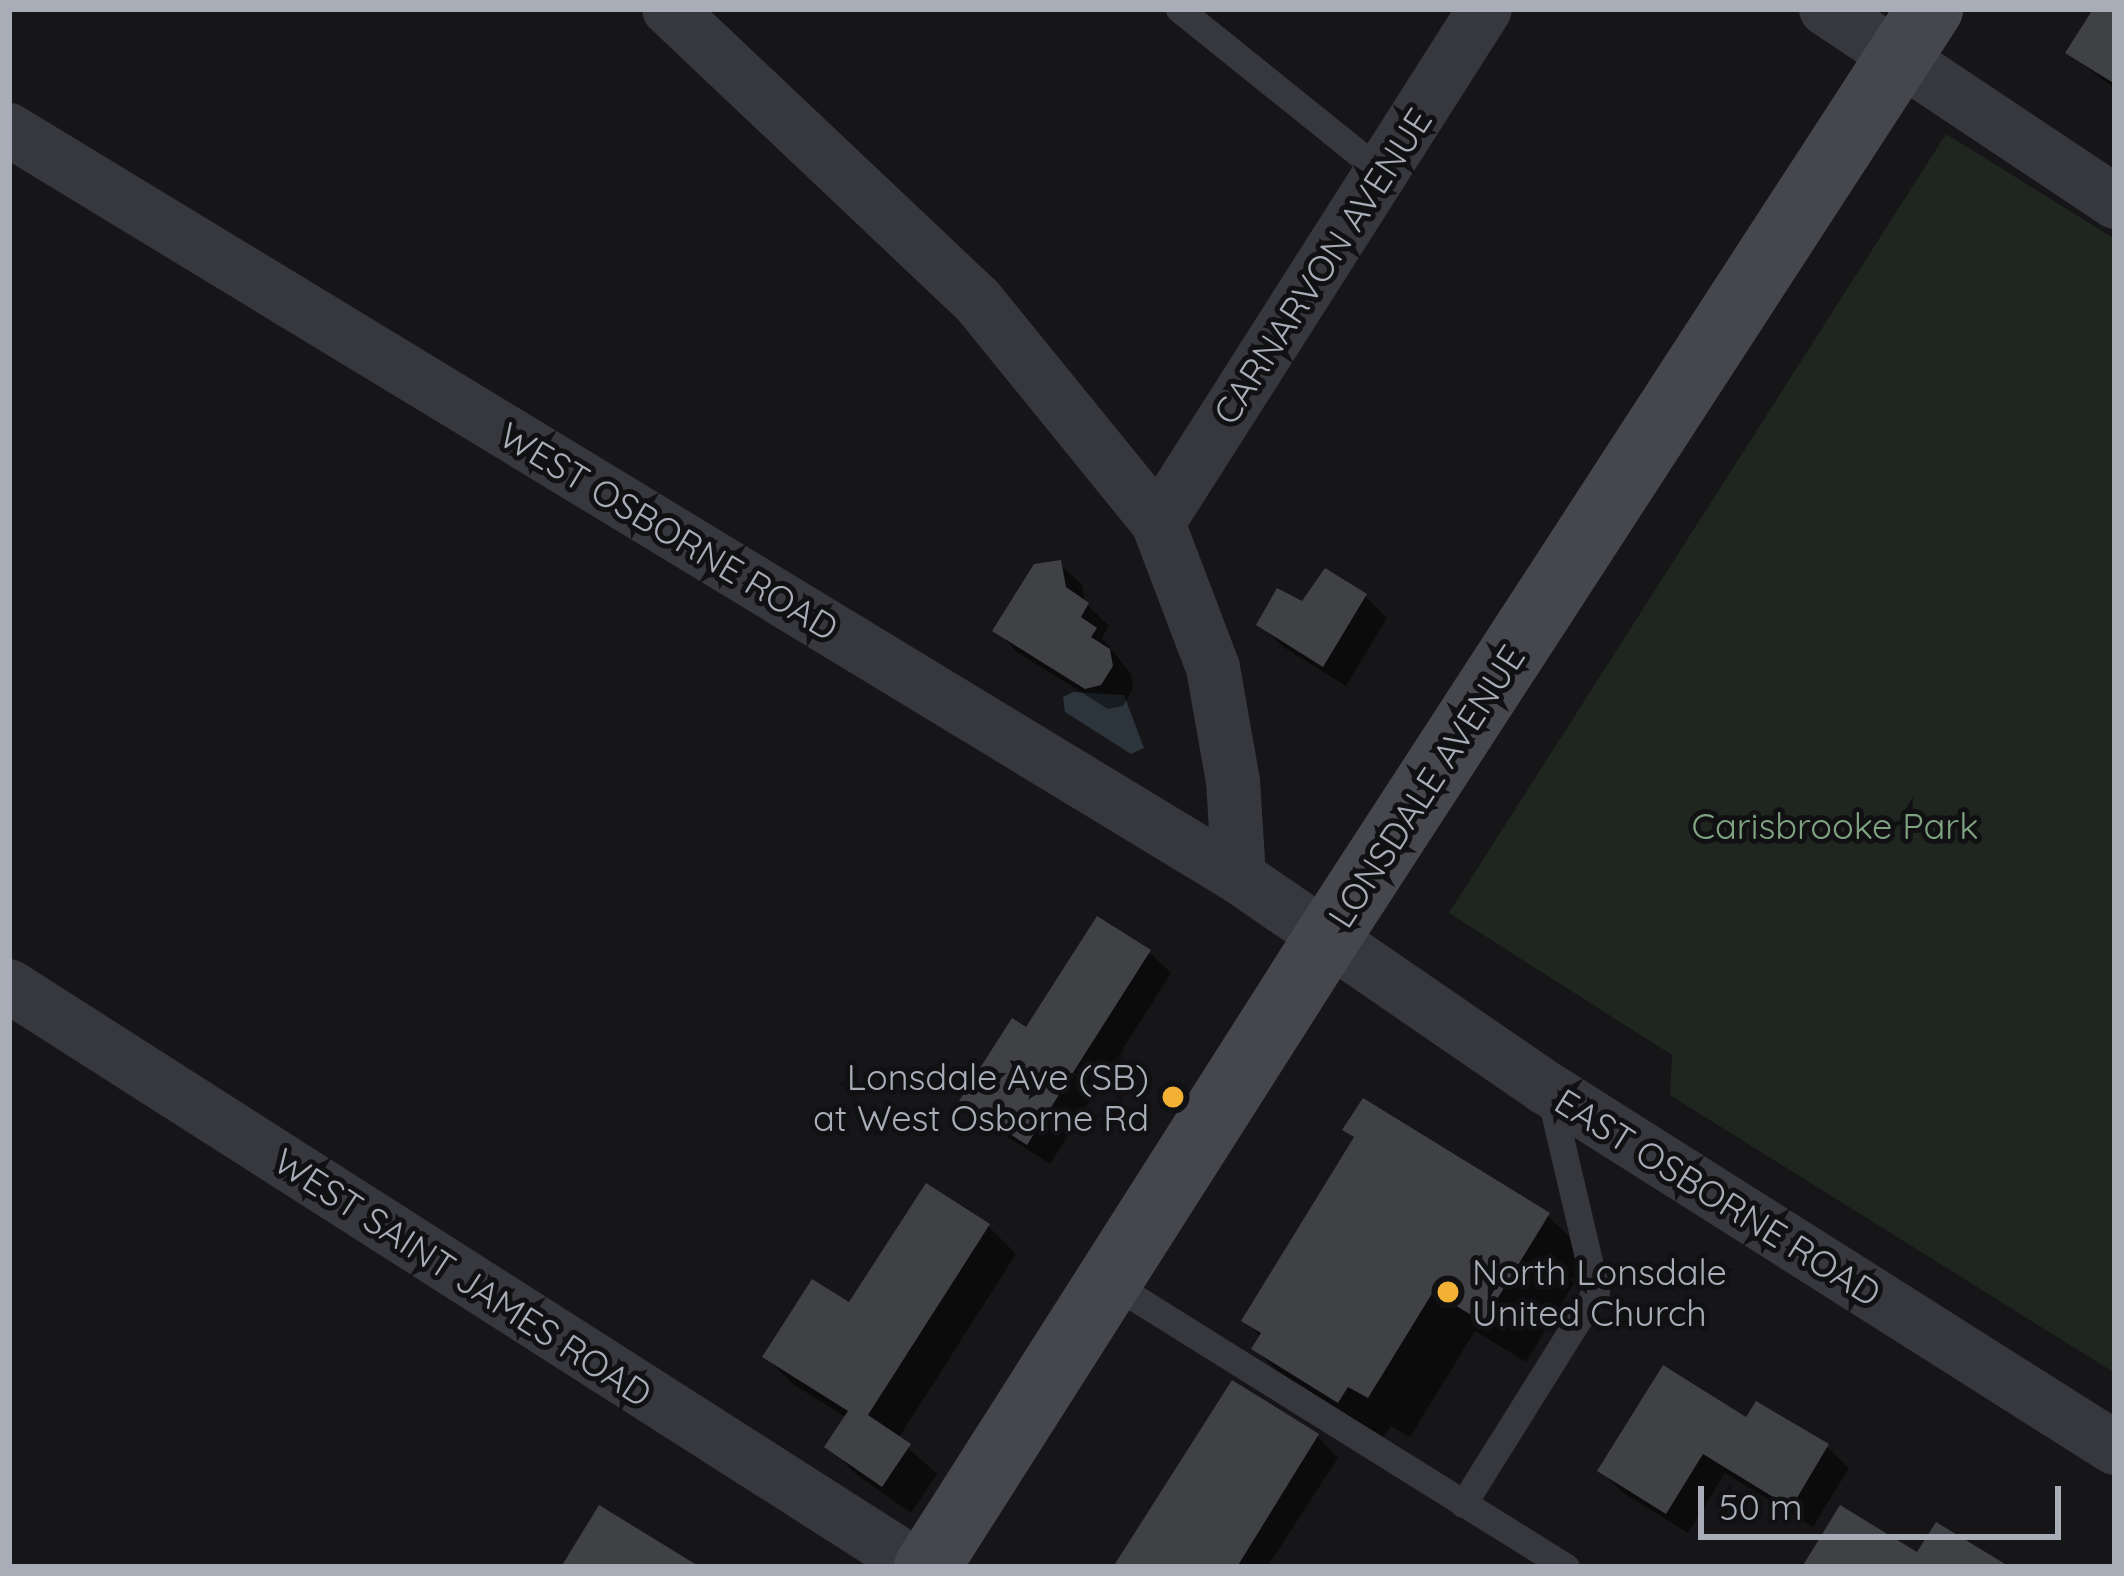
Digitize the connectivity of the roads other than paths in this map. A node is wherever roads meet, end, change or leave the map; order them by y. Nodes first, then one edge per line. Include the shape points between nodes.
1 (669, 9) edge
2 (1179, 9) edge
3 (1486, 9) edge
4 (1826, 9) edge
5 (1915, 34) edge
6 (9, 130) edge
7 (1383, 173) junction
8 (2115, 202) edge
9 (1158, 523) junction
10 (1239, 878) junction
11 (1327, 938) junction
12 (9, 986) edge
13 (1548, 1089) junction
14 (1108, 1281) junction
15 (2115, 1448) edge
16 (1463, 1504) junction
17 (923, 1567) edge
18 (1566, 1567) edge

1 - 9 street via 977,300
2 - 7 lane
3 - 7 street, CARNARVON AVENUE
4 - 5 street
5 - 8 street
5 - 11 street, LONSDALE AVENUE
6 - 10 street, WEST OSBORNE ROAD
7 - 9 street, CARNARVON AVENUE
9 - 10 street via 1213,668
10 - 11 street, WEST OSBORNE ROAD
11 - 13 street, EAST OSBORNE ROAD
11 - 14 street, LONSDALE AVENUE
12 - 17 street, WEST SAINT JAMES ROAD
13 - 15 street, EAST OSBORNE ROAD
13 - 16 lane via 1596,1291
14 - 16 lane
14 - 17 street, LONSDALE AVENUE
16 - 18 lane

